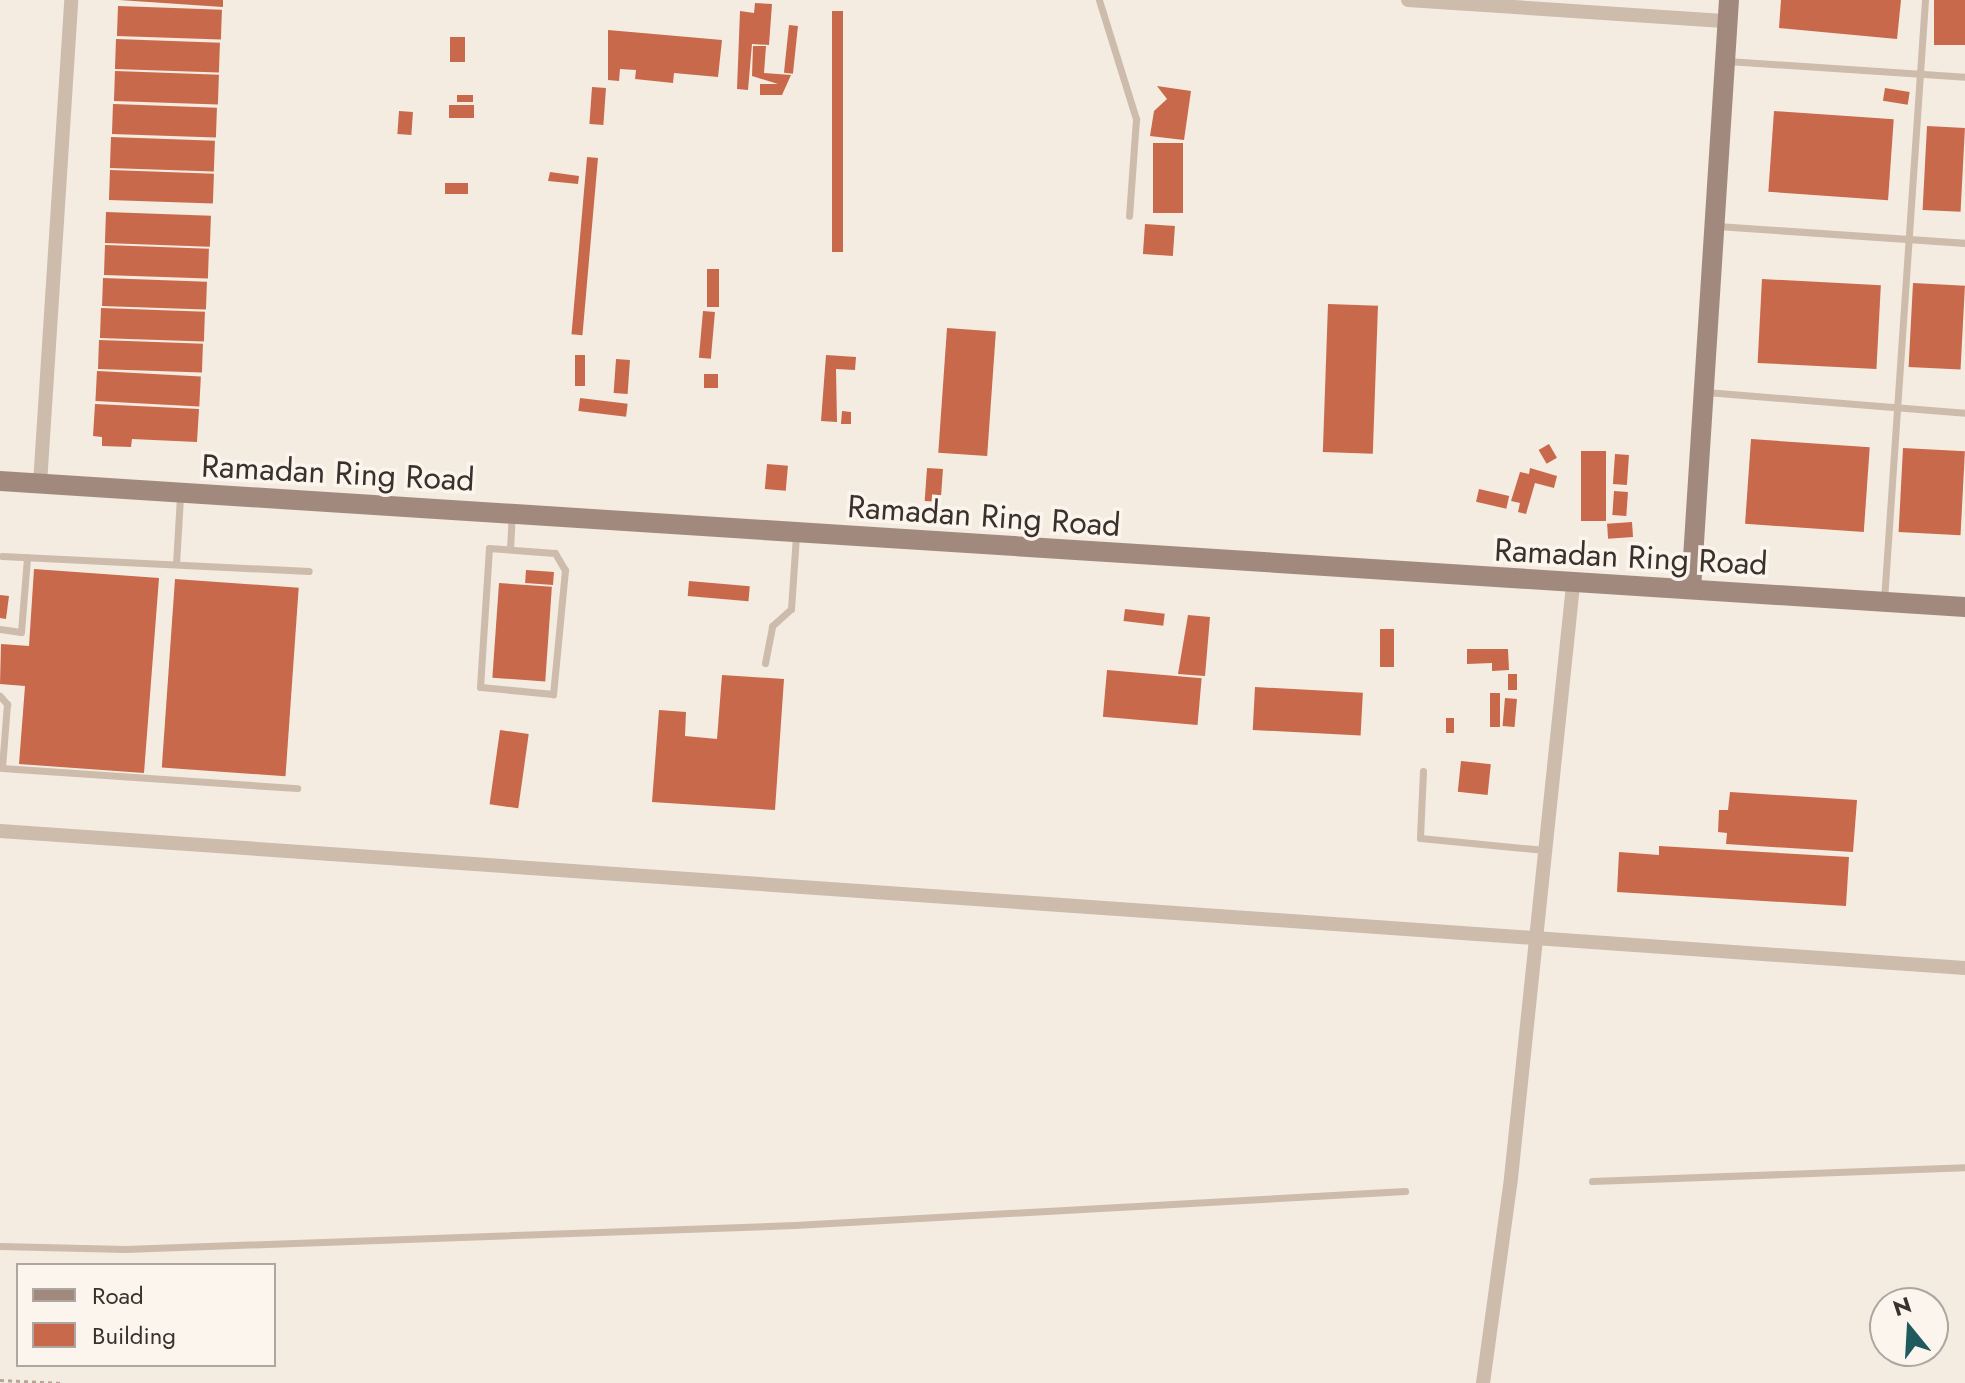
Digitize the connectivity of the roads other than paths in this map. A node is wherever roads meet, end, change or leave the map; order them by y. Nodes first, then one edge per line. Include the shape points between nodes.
1 (71, 0) edge
2 (1099, 0) edge
3 (1408, 0) edge
4 (1729, 0) edge
5 (1925, 0) edge
6 (1727, 21) junction
7 (1725, 61) junction
8 (1922, 74) junction
9 (1965, 77) edge
10 (1129, 216) dead end
11 (1714, 226) junction
12 (1908, 239) junction
13 (1965, 243) edge
14 (1704, 392) junction
15 (1896, 407) junction
16 (1965, 413) edge
17 (0, 481) edge
18 (40, 484) junction
19 (181, 493) junction
20 (512, 513) junction
21 (796, 534) junction
22 (510, 549) junction
23 (2, 556) dead end
24 (27, 557) junction
25 (176, 564) junction
26 (309, 571) dead end
27 (1573, 585) junction
28 (1691, 589) junction
29 (1884, 601) junction
30 (1965, 607) edge
31 (0, 629) edge
32 (765, 663) dead end
33 (0, 696) edge
34 (1423, 771) dead end
35 (297, 788) dead end
36 (0, 831) edge
37 (1547, 850) junction
38 (1537, 938) junction
39 (1965, 968) edge
40 (1965, 1167) edge
41 (1592, 1181) dead end
42 (1405, 1191) dead end
43 (0, 1246) edge
44 (1483, 1383) edge

1 - 18 street
2 - 10 lane via 1136,119
3 - 6 street
4 - 6 street
5 - 8 lane
6 - 7 street
7 - 8 lane
7 - 11 street
8 - 9 lane
8 - 12 lane
11 - 12 lane
11 - 14 street
12 - 13 lane
12 - 15 lane
14 - 15 lane
14 - 28 street
15 - 16 lane
15 - 29 lane
17 - 18 street, Ramadan Ring Road
18 - 19 street, Ramadan Ring Road
19 - 20 street, Ramadan Ring Road
19 - 25 lane
20 - 21 street, Ramadan Ring Road
20 - 22 lane
21 - 27 street, Ramadan Ring Road
21 - 32 lane via 791,609 772,626
22 - 22 lane via 489,548 480,687 553,694 565,570 555,553
23 - 24 lane
24 - 25 lane
24 - 31 lane via 21,632
25 - 26 lane
27 - 28 street, Ramadan Ring Road
27 - 37 street
28 - 29 street, Ramadan Ring Road
29 - 30 street, Ramadan Ring Road
33 - 35 lane via 7,704 2,768
34 - 37 lane via 1420,838
36 - 38 street
37 - 38 street
38 - 39 street
38 - 44 street
40 - 41 lane
42 - 43 lane via 795,1225 140,1248

